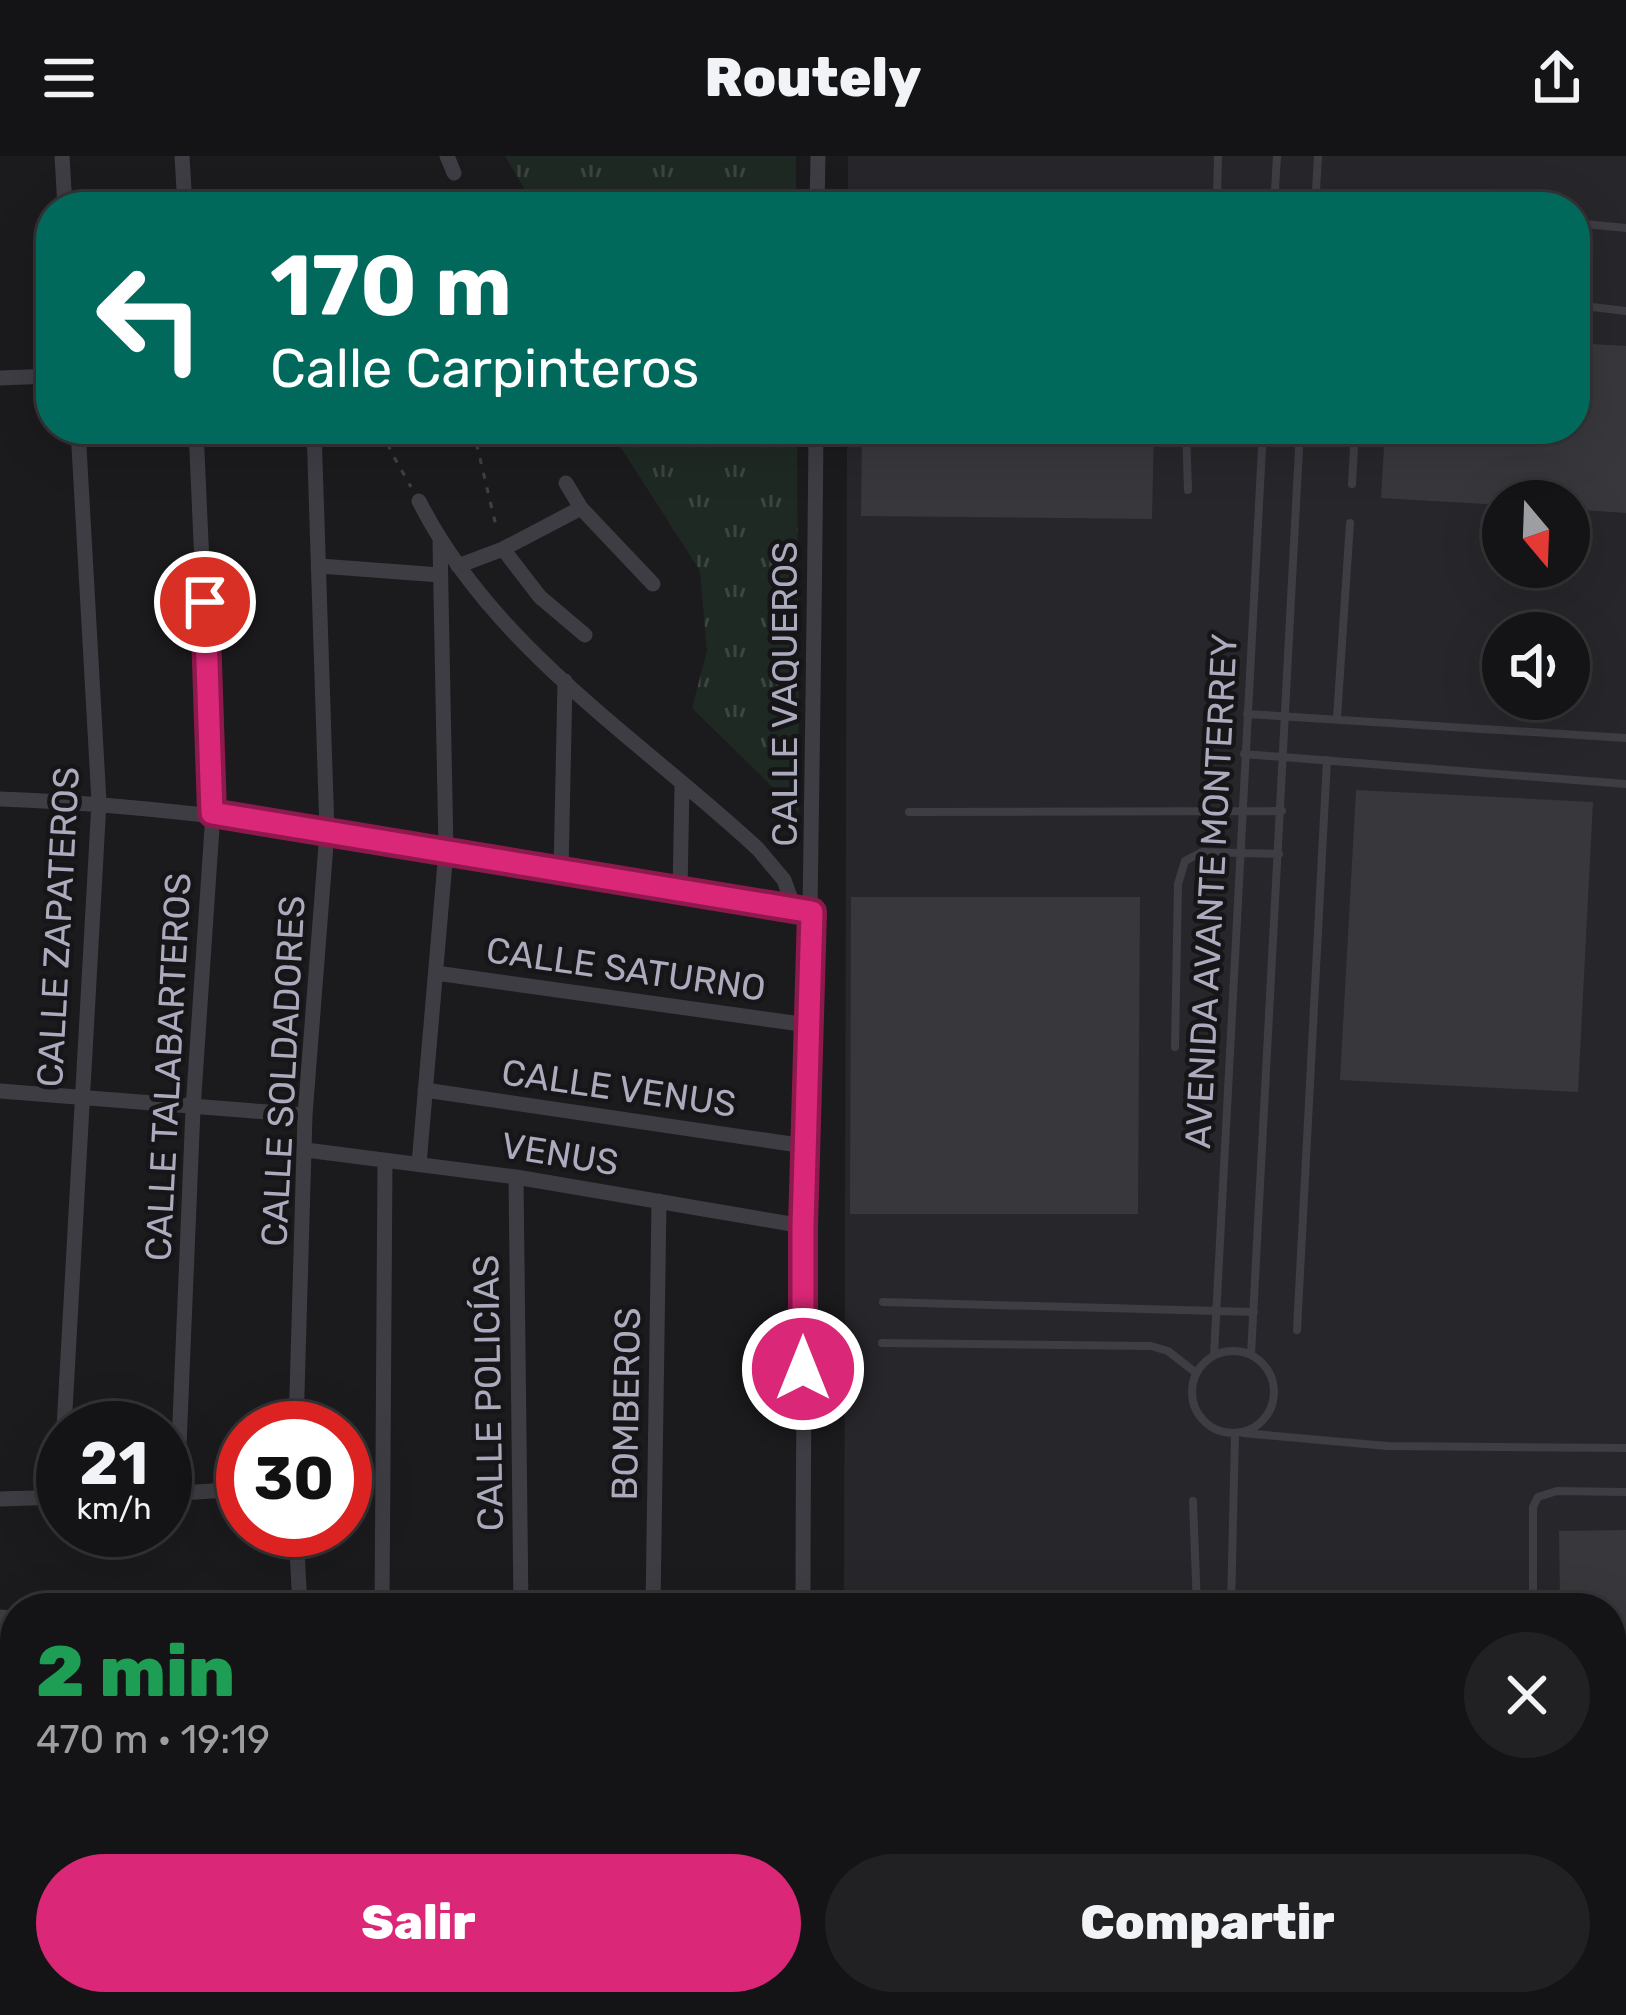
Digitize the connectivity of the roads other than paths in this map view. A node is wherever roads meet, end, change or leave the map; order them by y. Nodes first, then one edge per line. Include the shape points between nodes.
1 (62, 156) edge
2 (182, 156) edge
3 (447, 156) edge
4 (818, 156) edge
5 (1218, 156) edge
6 (1276, 156) edge
7 (1318, 156) edge
8 (454, 173) dead end
9 (64, 192) edge
10 (184, 192) edge
11 (817, 192) edge
12 (1217, 192) edge
13 (1274, 192) edge
14 (1316, 192) edge
15 (1590, 224) edge
16 (1626, 228) edge
17 (1590, 307) edge
18 (1626, 311) edge
19 (36, 377) edge
20 (0, 378) edge
21 (79, 444) edge
22 (197, 444) edge
23 (315, 444) edge
24 (816, 444) edge
25 (1186, 444) edge
26 (1262, 444) edge
27 (1299, 444) edge
28 (1354, 444) edge
29 (566, 483) dead end
30 (1352, 484) dead end
31 (1188, 490) dead end
32 (419, 501) road end
33 (581, 508) junction
34 (1350, 523) dead end
35 (440, 543) junction
36 (503, 549) junction
37 (320, 566) junction
38 (458, 566) junction
39 (440, 575) junction
40 (653, 584) dead end
41 (585, 635) dead end
42 (566, 680) junction
43 (1247, 714) junction
44 (1288, 716) junction
45 (1337, 718) junction
46 (1626, 738) edge
47 (1244, 754) junction
48 (1285, 758) junction
49 (1327, 760) junction
50 (1626, 784) edge
51 (682, 785) junction
52 (0, 799) edge
53 (99, 802) junction
54 (1241, 810) junction
55 (1282, 811) junction
56 (909, 812) dead end
57 (212, 813) junction
58 (327, 832) junction
59 (446, 851) junction
60 (1240, 853) junction
61 (1279, 854) junction
62 (561, 872) junction
63 (680, 892) junction
64 (804, 911) junction
65 (436, 973) junction
66 (808, 1024) junction
67 (1175, 1047) dead end
68 (425, 1090) junction
69 (0, 1091) edge
70 (80, 1097) junction
71 (193, 1109) junction
72 (305, 1115) junction
73 (805, 1146) junction
74 (306, 1150) junction
75 (385, 1161) junction
76 (418, 1164) junction
77 (516, 1177) junction
78 (658, 1201) junction
79 (803, 1226) junction
80 (883, 1302) dead end
81 (1216, 1310) junction
82 (1254, 1312) junction
83 (1297, 1330) dead end
84 (882, 1343) dead end
85 (1251, 1354) junction
86 (1214, 1355) junction
87 (1196, 1373) junction
88 (65, 1401) edge
89 (176, 1401) edge
90 (297, 1401) edge
91 (1239, 1433) junction
92 (1626, 1448) edge
93 (1626, 1492) edge
94 (36, 1498) edge
95 (0, 1499) edge
96 (1193, 1502) dead end
97 (297, 1557) edge
98 (299, 1593) edge
99 (382, 1593) edge
100 (520, 1593) edge
101 (653, 1593) edge
102 (803, 1593) edge
103 (1196, 1593) edge
104 (1232, 1593) edge
105 (1533, 1593) edge

1 - 9 street
2 - 10 street
3 - 8 street
4 - 11 street
5 - 12 lane
6 - 13 lane
7 - 14 lane
15 - 16 lane
17 - 18 lane
19 - 20 street
21 - 53 street, CALLE ZAPATEROS
22 - 57 street, CALLE TALABARTEROS
23 - 37 street, CALLE SOLDADORES
24 - 64 street, CALLE VAQUEROS
25 - 31 lane
26 - 43 lane, AVENIDA AVANTE MONTERREY
27 - 44 lane, AVENIDA AVANTE MONTERREY
28 - 30 lane
29 - 33 street
32 - 35 street
33 - 36 street
33 - 40 street
34 - 45 lane
35 - 38 street
35 - 39 street
36 - 38 street
36 - 41 street via 540,597
37 - 39 street
37 - 58 street, CALLE SOLDADORES
38 - 42 street
39 - 59 street
42 - 51 street
42 - 62 street
43 - 44 lane
43 - 47 lane, AVENIDA AVANTE MONTERREY
44 - 45 lane
44 - 48 lane, AVENIDA AVANTE MONTERREY
45 - 46 lane
47 - 48 lane
47 - 54 lane, AVENIDA AVANTE MONTERREY
48 - 49 lane
48 - 55 lane, AVENIDA AVANTE MONTERREY
49 - 50 lane
49 - 83 lane
51 - 63 street
51 - 64 street via 758,849
52 - 53 street
53 - 57 street
53 - 70 street, CALLE ZAPATEROS
54 - 55 lane
54 - 56 lane
54 - 60 lane, AVENIDA AVANTE MONTERREY
55 - 61 lane, AVENIDA AVANTE MONTERREY
57 - 58 street
57 - 71 street, CALLE TALABARTEROS
58 - 59 street
58 - 72 street, CALLE SOLDADORES
59 - 62 street
59 - 65 street
60 - 61 lane
60 - 67 lane via 1202,852 1180,872
60 - 81 lane, AVENIDA AVANTE MONTERREY
61 - 82 lane, AVENIDA AVANTE MONTERREY
62 - 63 street
63 - 64 street
64 - 66 street, CALLE VAQUEROS
65 - 66 street, CALLE SATURNO
65 - 68 street
66 - 73 street, CALLE VAQUEROS
68 - 73 street, CALLE VENUS
68 - 76 street
69 - 70 street
70 - 71 street
70 - 88 street, CALLE ZAPATEROS
71 - 72 street
71 - 89 street, CALLE TALABARTEROS
72 - 74 street, CALLE SOLDADORES
73 - 79 street, CALLE VAQUEROS
74 - 75 street, VENUS
74 - 90 street, CALLE SOLDADORES
75 - 76 street, VENUS
75 - 99 street
76 - 77 street, VENUS
77 - 78 street, VENUS
77 - 100 street, CALLE POLICÍAS
78 - 79 street, VENUS
78 - 101 street, BOMBEROS
79 - 102 street, CALLE VAQUEROS
80 - 81 lane
81 - 82 lane
81 - 86 lane, AVENIDA AVANTE MONTERREY
82 - 85 lane, AVENIDA AVANTE MONTERREY
84 - 87 lane via 1151,1346
85 - 86 lane
85 - 91 lane via 1270,1372 1274,1397 1264,1420
86 - 87 lane
87 - 91 lane via 1191,1397 1201,1420
91 - 92 lane via 1387,1446
91 - 104 lane
93 - 105 lane via 1538,1497
94 - 95 street
96 - 103 lane
97 - 98 street

